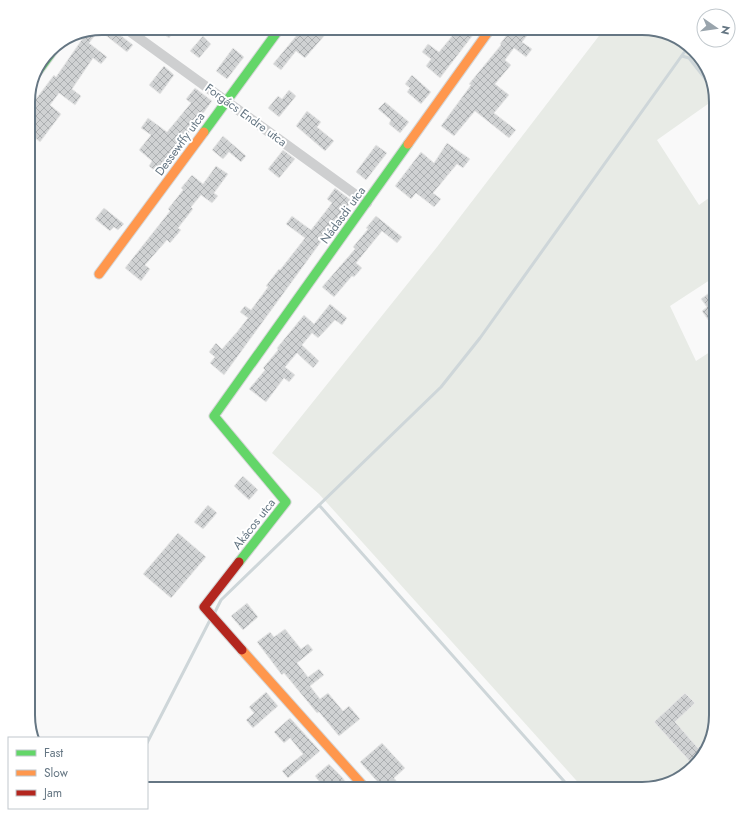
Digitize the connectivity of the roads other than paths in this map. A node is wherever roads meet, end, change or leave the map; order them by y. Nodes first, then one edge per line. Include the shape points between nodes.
1 (135, 35) edge
2 (275, 35) edge
3 (487, 35) edge
4 (226, 101) junction
5 (367, 203) junction
6 (98, 274) dead end
7 (214, 416) joint
8 (360, 782) edge

1 - 4 street, Forgács Endre utca
2 - 4 street, Dessewffy utca
3 - 5 street, Nádasdi utca
4 - 5 street, Forgács Endre utca
4 - 6 street, Dessewffy utca
5 - 7 street, Nádasdi utca
7 - 8 street, Akácos utca via 286,502 204,607

